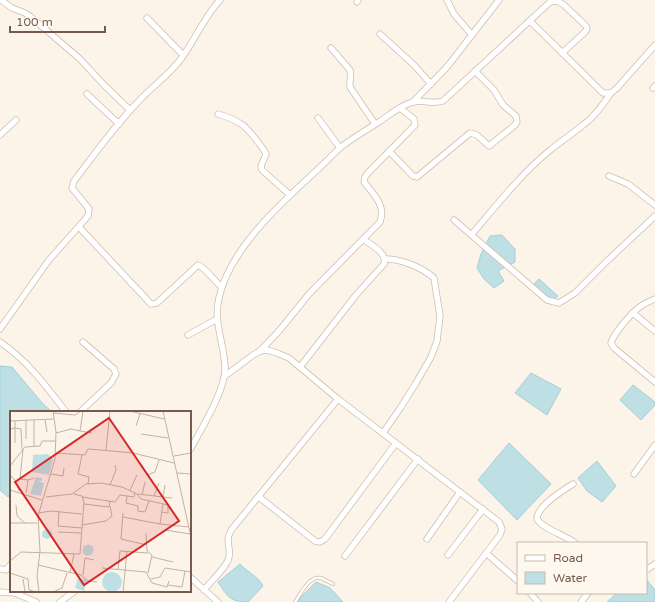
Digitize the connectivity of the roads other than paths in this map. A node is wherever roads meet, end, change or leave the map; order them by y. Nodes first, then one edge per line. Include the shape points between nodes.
1 (1, 0) edge
2 (220, 0) edge
3 (447, 0) edge
4 (499, 0) edge
5 (147, 18) dead end
6 (530, 21) junction
7 (380, 34) dead end
8 (472, 36) junction
9 (655, 45) edge
10 (331, 48) dead end
11 (562, 53) junction
12 (183, 55) junction
13 (474, 71) junction
14 (431, 84) junction
15 (611, 93) junction
16 (87, 94) dead end
17 (413, 102) junction
18 (400, 108) junction
19 (130, 110) junction
20 (218, 114) dead end
21 (318, 118) dead end
22 (16, 120) dead end
23 (119, 124) junction
24 (375, 124) junction
25 (0, 135) edge
26 (340, 148) junction
27 (389, 151) junction
28 (609, 176) dead end
29 (290, 195) junction
30 (655, 204) edge
31 (655, 216) edge
32 (454, 220) dead end
33 (79, 227) junction
34 (472, 234) junction
35 (363, 239) junction
36 (385, 259) junction
37 (222, 287) junction
38 (655, 299) edge
39 (633, 313) junction
40 (217, 319) junction
41 (0, 329) edge
42 (655, 331) edge
43 (188, 335) dead end
44 (0, 342) edge
45 (83, 342) dead end
46 (260, 351) junction
47 (300, 367) junction
48 (225, 376) junction
49 (655, 382) edge
50 (338, 399) junction
51 (65, 411) edge
52 (81, 411) edge
53 (383, 433) junction
54 (396, 443) junction
55 (655, 445) edge
56 (191, 448) edge
57 (418, 459) junction
58 (634, 474) dead end
59 (573, 484) dead end
60 (460, 492) junction
61 (259, 497) junction
62 (483, 509) junction
63 (427, 539) dead end
64 (574, 542) edge
65 (486, 553) junction
66 (448, 555) dead end
67 (345, 556) dead end
68 (10, 565) edge
69 (0, 569) edge
70 (191, 578) edge
71 (517, 580) edge
72 (333, 584) dead end
73 (204, 590) junction
74 (0, 592) edge
75 (74, 592) edge
76 (531, 594) edge
77 (587, 594) edge
78 (36, 602) edge
79 (60, 602) edge
80 (218, 602) edge
81 (295, 602) edge
82 (449, 602) edge
83 (538, 602) edge
84 (581, 602) edge

1 - 19 street via 31,17 80,59
2 - 12 street
3 - 8 street via 454,14
4 - 8 street
5 - 12 street
6 - 11 street
6 - 11 street via 550,2 557,1 583,22 587,29 585,32
6 - 13 street
7 - 14 street
8 - 14 street
9 - 15 street via 622,84
10 - 24 street via 350,70 350,87
11 - 15 street via 603,93
12 - 19 street via 168,74
13 - 17 street via 442,100 436,103
13 - 27 street via 516,116 517,122 514,125 489,146 477,135 470,133 417,177
14 - 17 street
15 - 34 street via 588,121 530,169
16 - 23 street
17 - 18 street
18 - 24 street
18 - 27 street via 414,119 415,125
19 - 23 street
20 - 29 street via 233,118 246,127 264,150 266,157 261,166 262,170
21 - 26 street
22 - 25 street
23 - 33 street via 72,185 73,191 89,209 88,216
24 - 26 street
26 - 29 street
27 - 35 street via 365,177 364,182 379,201 382,215 380,222
28 - 30 street via 628,184
29 - 37 street via 252,236 232,266
31 - 34 street via 575,293 559,303 547,300
32 - 34 street
33 - 37 street via 151,304 157,303 198,265
33 - 41 street via 49,260
35 - 36 street
35 - 46 street via 309,294
36 - 47 street via 378,272
36 - 53 street via 406,263 434,278 440,316 437,341 431,357
37 - 40 street
38 - 39 street via 640,306
39 - 42 street
39 - 49 street via 611,343
40 - 43 street
40 - 48 street
44 - 51 street via 40,379
45 - 52 street via 114,369 116,374 111,383
46 - 47 street via 277,353
46 - 48 street
47 - 50 street
48 - 56 street via 217,398
50 - 53 street
50 - 61 street
53 - 54 street
54 - 57 street
54 - 61 street via 325,539 320,542 315,541
55 - 58 street
57 - 60 street
57 - 67 street
59 - 64 street via 548,502 538,512 537,519 541,524
60 - 62 street
60 - 63 street
61 - 73 street via 228,534 229,558 226,565
62 - 65 street via 499,522 502,529
62 - 66 street
65 - 71 street
65 - 82 street
68 - 69 street via 6,570
70 - 73 street
72 - 81 lane via 322,578 314,579
73 - 80 street
74 - 78 street via 15,594
75 - 79 street
76 - 83 street
77 - 84 street

